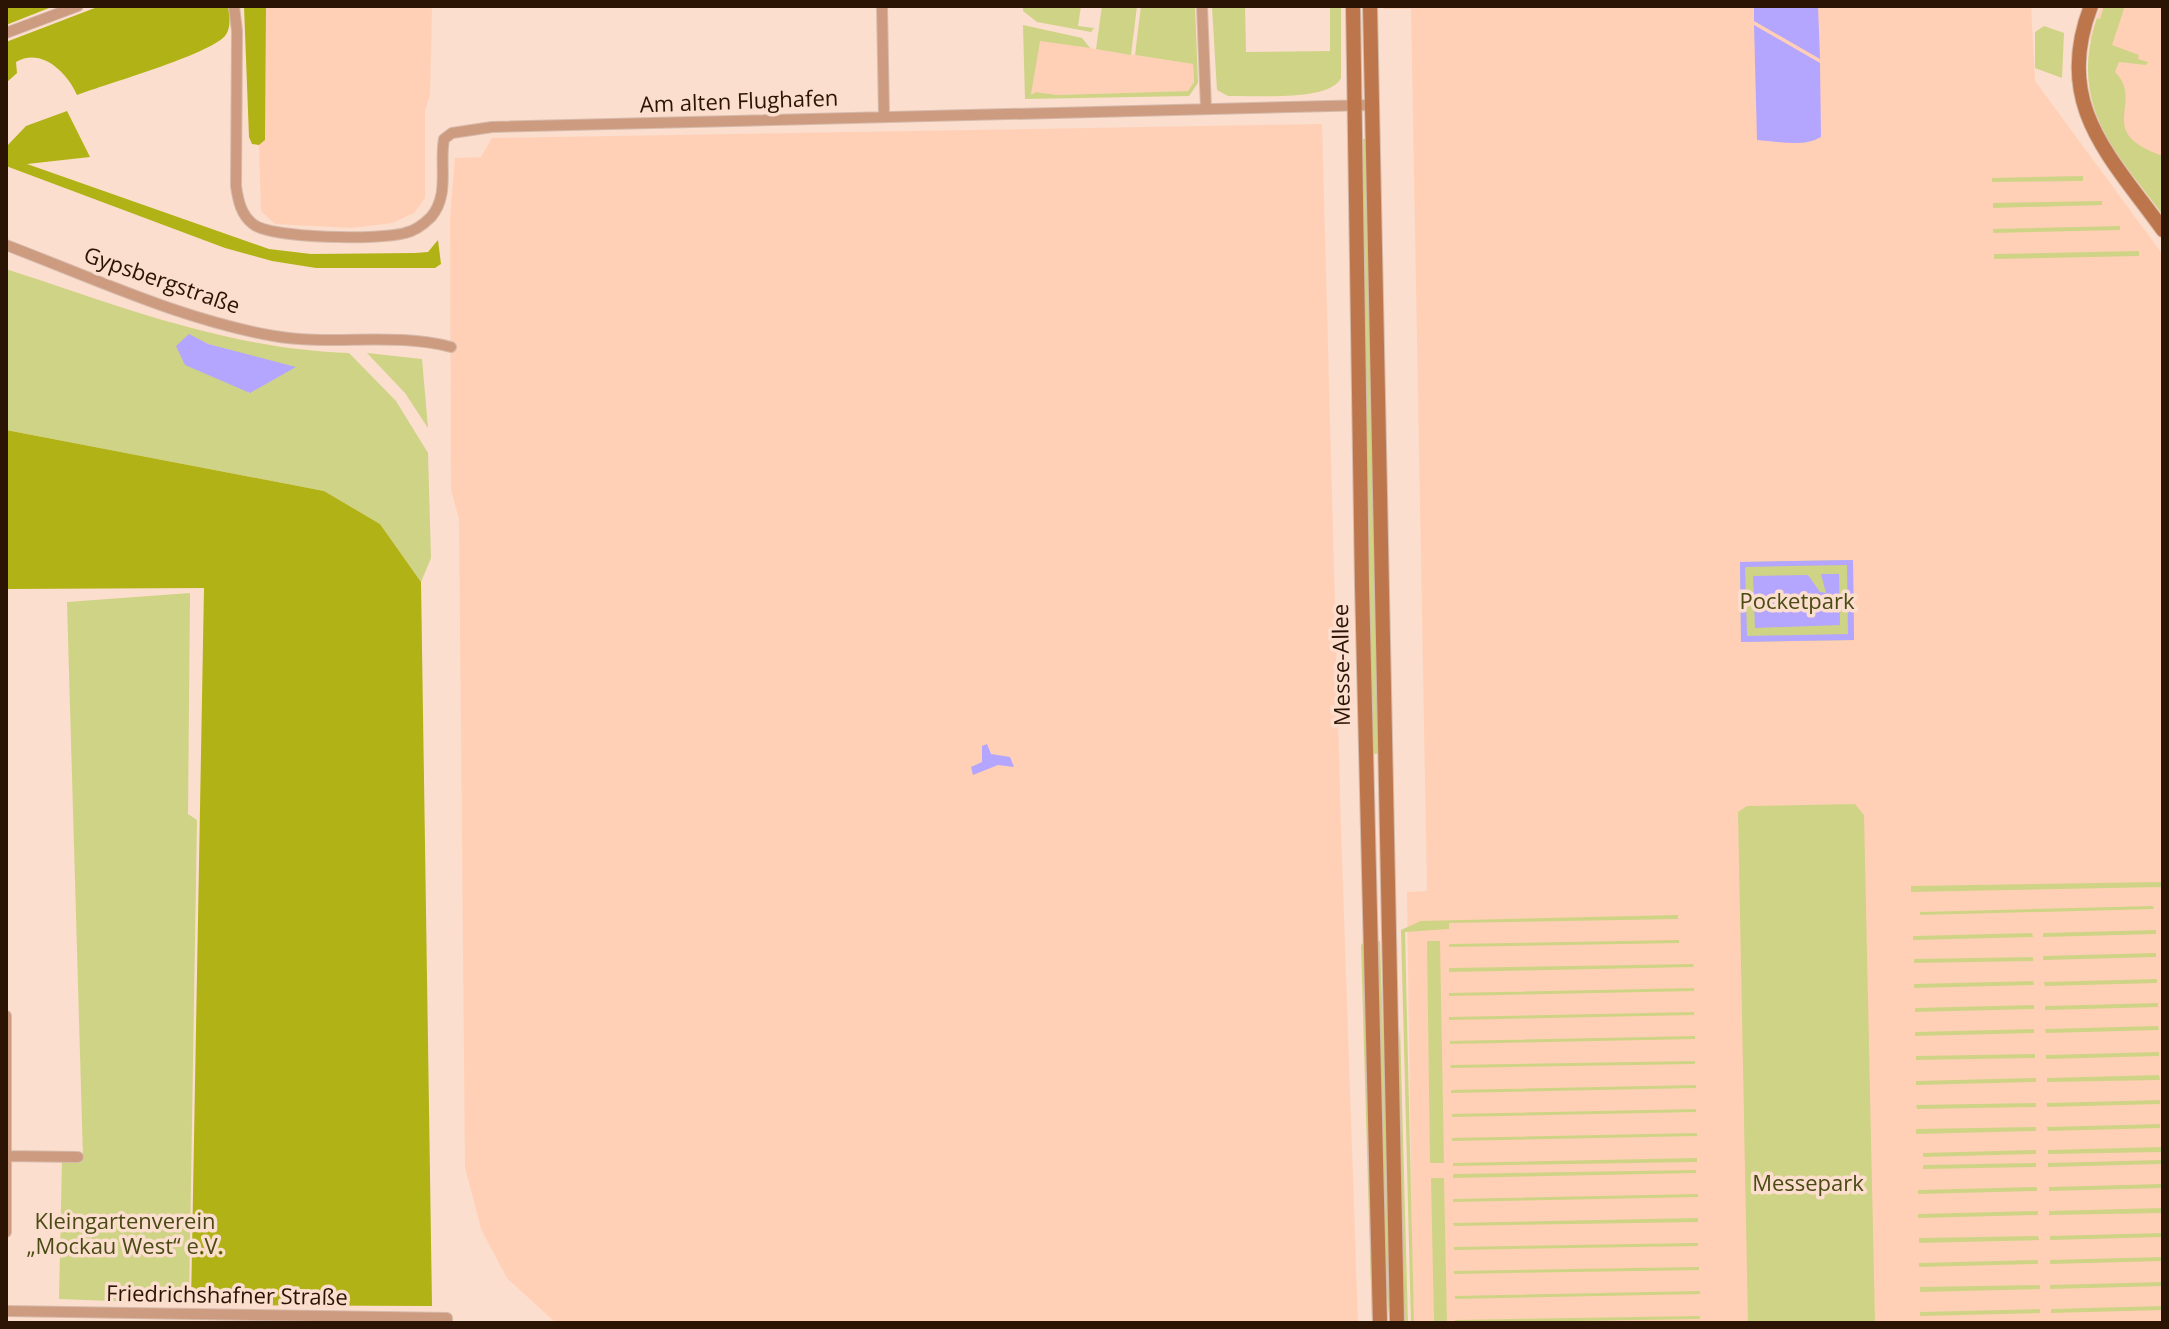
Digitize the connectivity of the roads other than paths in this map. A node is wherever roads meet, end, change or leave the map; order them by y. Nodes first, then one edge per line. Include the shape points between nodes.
1 (78, 6) edge
2 (234, 6) edge
3 (882, 6) edge
4 (1202, 6) edge
5 (1353, 6) edge
6 (1370, 6) edge
7 (2091, 6) edge
8 (6, 33) edge
9 (1372, 105) junction
10 (1355, 106) junction
11 (1206, 109) junction
12 (884, 116) junction
13 (2163, 230) edge
14 (6, 245) edge
15 (451, 347) dead end
16 (6, 1016) edge
17 (7, 1156) edge
18 (78, 1157) dead end
19 (6, 1232) edge
20 (6, 1311) edge
21 (373, 1320) edge
22 (447, 1320) edge
23 (1380, 1323) edge
24 (1397, 1323) edge

1 - 8 street
2 - 12 street, Am alten Flughafen via 239,203 262,230 292,236 390,235 419,228 442,197 442,144 452,133 492,127
3 - 12 street
4 - 11 street
5 - 10 main road, Messe-Allee
6 - 9 main road, Messe-Allee
7 - 13 main road via 2077,54 2080,99 2100,143
9 - 10 street, Am alten Flughafen
9 - 24 main road, Messe-Allee
10 - 11 street, Am alten Flughafen
10 - 23 main road, Messe-Allee
11 - 12 street, Am alten Flughafen
14 - 15 street, Gypsbergstraße via 222,325 308,340 412,339
16 - 17 street
17 - 18 street
17 - 19 street
20 - 21 street, Friedrichshafner Straße
21 - 22 street, Friedrichshafner Straße

